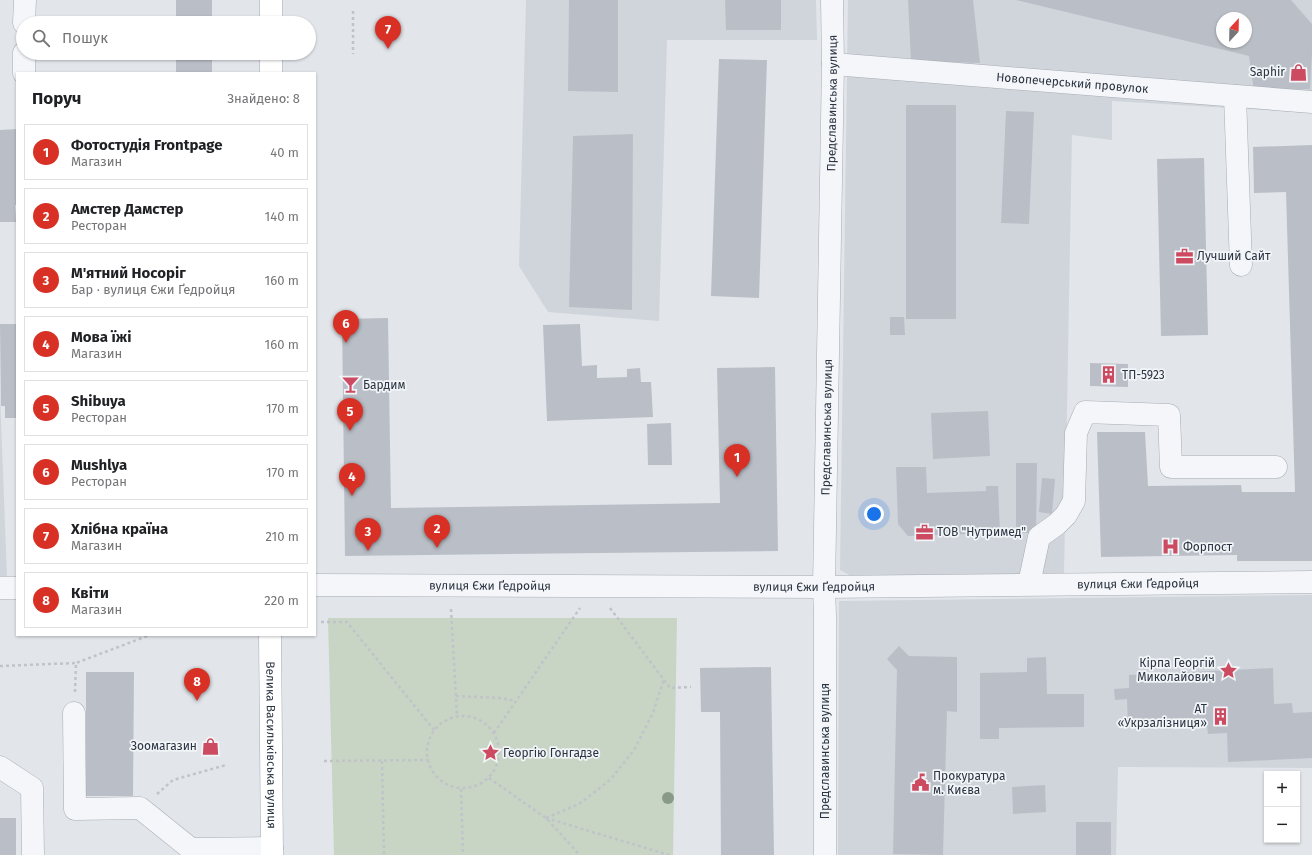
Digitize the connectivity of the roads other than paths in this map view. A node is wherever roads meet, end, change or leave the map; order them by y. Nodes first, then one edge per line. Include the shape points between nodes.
1 (25, 0) edge
2 (271, 0) edge
3 (832, 0) edge
4 (24, 16) edge
5 (271, 16) edge
6 (24, 60) edge
7 (271, 60) edge
8 (833, 64) junction
9 (24, 72) edge
10 (270, 72) edge
11 (1235, 96) junction
12 (1312, 102) edge
13 (1241, 265) dead end
14 (1276, 467) dead end
15 (1312, 582) edge
16 (1029, 584) junction
17 (316, 585) edge
18 (824, 587) junction
19 (0, 588) edge
20 (16, 588) edge
21 (270, 636) edge
22 (74, 713) road end
23 (0, 768) edge
24 (272, 851) edge
25 (32, 855) edge
26 (825, 855) edge

1 - 4 street
2 - 5 main road
3 - 8 street, Предславинська вулиця
6 - 9 street
7 - 10 main road
8 - 11 street, Новопечерський провулок
8 - 18 street, Предславинська вулиця
11 - 12 street, Новопечерський провулок
11 - 13 street
14 - 16 street via 1171,467 1169,415 1085,412 1076,433 1074,500 1057,524 1039,537
15 - 16 street, вулиця Єжи Ґедройця
16 - 18 street, вулиця Єжи Ґедройця
17 - 18 street, вулиця Єжи Ґедройця
18 - 26 street, Предславинська вулиця
19 - 20 street
21 - 24 main road, Велика Васильківська вулиця
22 - 24 street via 75,809 140,808 191,849
23 - 25 street via 32,788

